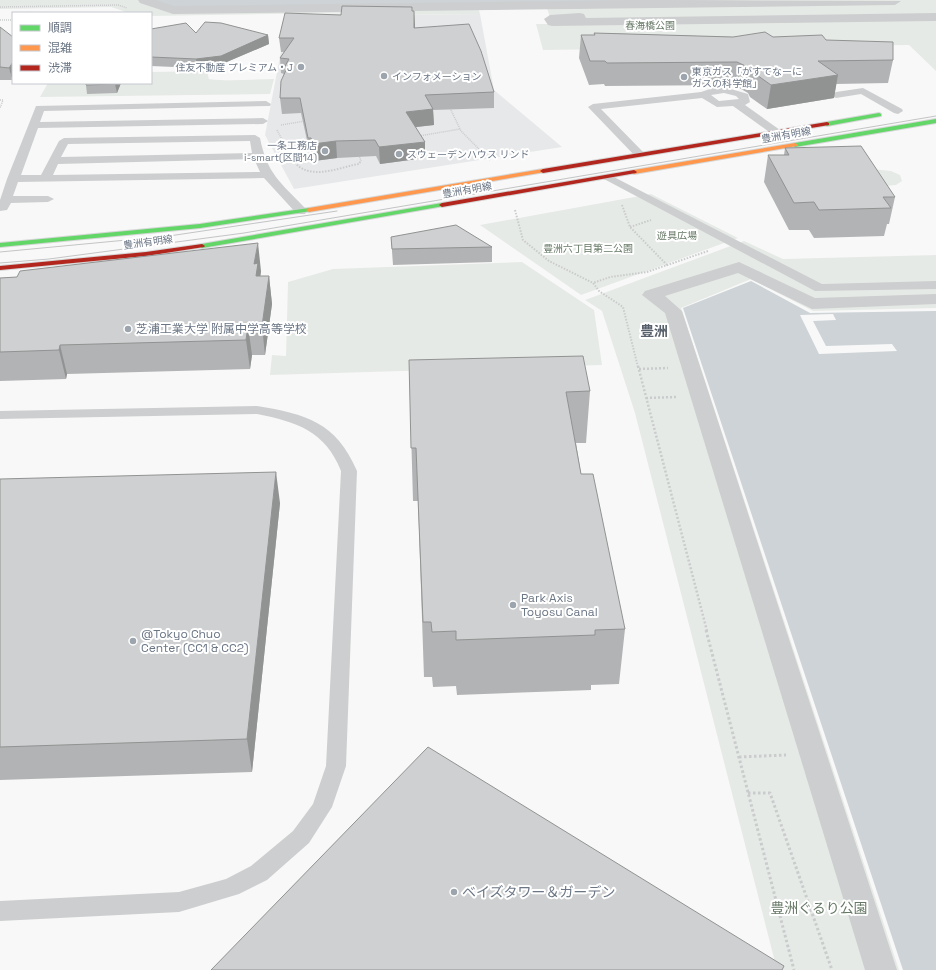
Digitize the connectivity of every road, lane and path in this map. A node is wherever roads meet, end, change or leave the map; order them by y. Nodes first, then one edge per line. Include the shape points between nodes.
1 (144, 0) edge
2 (894, 0) edge
3 (663, 3) junction
4 (0, 7) edge
5 (129, 9) dead end
6 (936, 17) edge
7 (0, 20) edge
8 (12, 20) edge
9 (836, 95) edge
10 (0, 100) edge
11 (448, 102) edge
12 (266, 104) dead end
13 (0, 108) edge
14 (902, 111) joint
15 (263, 121) dead end
16 (305, 121) edge
17 (936, 121) edge
18 (34, 124) junction
19 (460, 129) junction
20 (776, 132) junction
21 (415, 137) edge
22 (128, 140) junction
23 (357, 150) edge
24 (640, 155) junction
25 (258, 156) junction
26 (120, 160) junction
27 (53, 161) junction
28 (493, 163) dead end
29 (267, 175) junction
30 (608, 177) junction
31 (113, 178) junction
32 (14, 179) junction
33 (45, 179) junction
34 (630, 188) junction
35 (48, 199) dead end
36 (515, 207) dead end
37 (301, 211) junction
38 (733, 242) junction
39 (0, 245) edge
40 (667, 265) junction
41 (0, 268) edge
42 (593, 283) junction
43 (936, 285) edge
44 (936, 299) edge
45 (674, 368) dead end
46 (639, 369) junction
47 (683, 397) dead end
48 (646, 398) junction
49 (0, 415) edge
50 (792, 755) dead end
51 (739, 757) junction
52 (748, 793) junction
53 (0, 911) edge
54 (794, 970) edge
55 (832, 970) edge
56 (881, 970) edge

1 - 3 street via 173,10
2 - 3 street via 895,2
3 - 6 street via 664,7 550,19 552,22
4 - 5 path via 118,5
7 - 8 path
9 - 14 lane via 862,91
10 - 13 path via 3,100
11 - 19 path
12 - 18 lane via 40,108
14 - 20 main road, 豊洲有明線
15 - 18 lane
16 - 23 path via 275,126 297,166 303,171 312,172 359,164 361,161
17 - 30 main road, 豊洲有明線
18 - 32 lane
19 - 21 path
19 - 28 path
20 - 24 main road, 豊洲有明線
20 - 24 lane via 738,104 745,102 744,96 735,92 719,90 704,95 593,107
22 - 25 lane via 255,138
22 - 26 lane
22 - 27 lane via 64,141
24 - 37 main road, 豊洲有明線
25 - 26 lane
25 - 29 lane
26 - 27 lane
26 - 31 lane
27 - 33 lane
29 - 31 lane
29 - 37 lane
30 - 34 lane
30 - 41 main road, 豊洲有明線 via 146,254
31 - 33 lane
32 - 33 lane
32 - 35 lane via 4,204
34 - 38 lane
34 - 40 path via 619,196 630,227
36 - 42 path via 522,240 549,261
37 - 39 main road, 豊洲有明線 via 200,226
38 - 40 path
38 - 43 lane via 820,288
40 - 42 path via 647,272
42 - 46 path via 599,291 622,307
44 - 56 street via 812,304 740,267 651,295 673,311
45 - 46 path
46 - 48 path
47 - 48 path
48 - 51 path
49 - 53 lane via 257,410 294,418 327,435 344,456 348,471 336,766 322,807 301,837 259,873 231,887 179,902
50 - 51 path
51 - 52 path
52 - 54 path
52 - 55 path via 770,793

